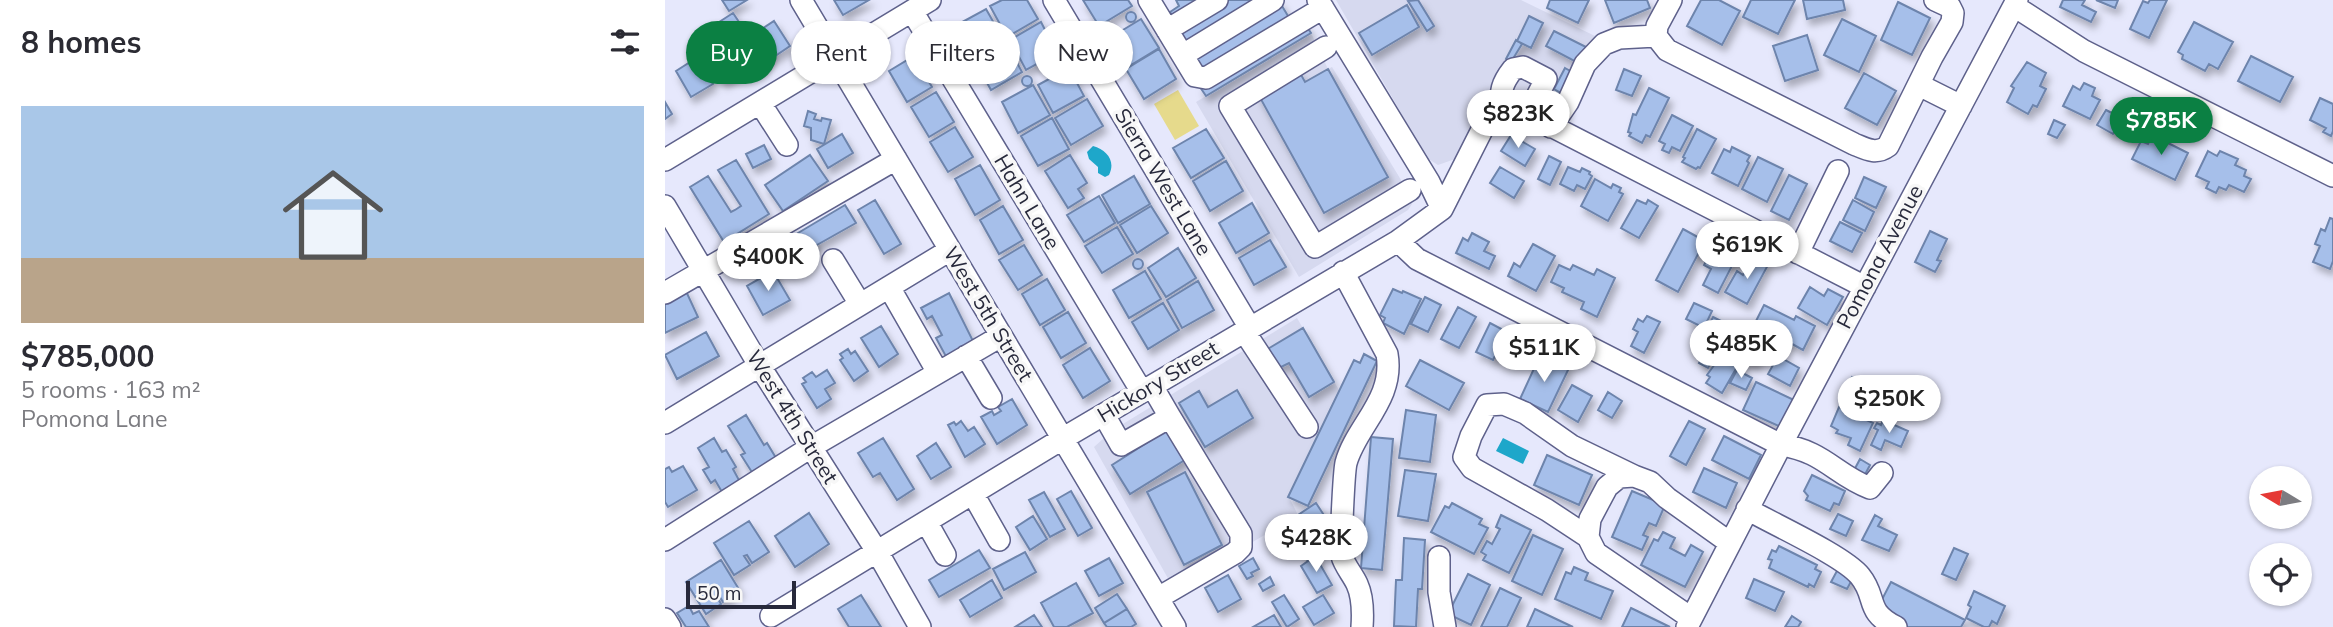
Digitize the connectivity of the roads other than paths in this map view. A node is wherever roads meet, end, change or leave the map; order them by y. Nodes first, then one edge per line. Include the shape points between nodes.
1 (801, 0) edge
2 (930, 0) edge
3 (1054, 0) edge
4 (1217, 0) edge
5 (1272, 0) edge
6 (1284, 0) edge
7 (1671, 0) edge
8 (1935, 0) edge
9 (1156, 3) edge
10 (2015, 3) edge
11 (1321, 4) edge
12 (912, 11) junction
13 (813, 21) edge
14 (1297, 23) junction
15 (891, 24) edge
16 (1167, 30) junction
17 (1656, 36) junction
18 (1326, 47) dead end
19 (1183, 55) junction
20 (792, 84) edge
21 (851, 84) edge
22 (1919, 85) junction
23 (760, 103) junction
24 (1961, 106) junction
25 (1503, 109) junction
26 (1528, 114) junction
27 (1551, 127) junction
28 (787, 145) dead end
29 (896, 159) junction
30 (665, 160) edge
31 (1838, 171) dead end
32 (2333, 176) edge
33 (1410, 190) dead end
34 (665, 206) edge
35 (1442, 209) junction
36 (1398, 240) junction
37 (950, 250) junction
38 (1798, 253) junction
39 (833, 260) dead end
40 (703, 270) junction
41 (1343, 272) junction
42 (889, 287) junction
43 (1865, 287) junction
44 (665, 293) edge
45 (860, 304) junction
46 (1247, 329) junction
47 (1001, 336) junction
48 (966, 356) junction
49 (759, 365) junction
50 (936, 369) dead end
51 (1147, 389) junction
52 (991, 398) dead end
53 (1104, 415) junction
54 (1170, 417) junction
55 (665, 423) edge
56 (1307, 427) dead end
57 (1062, 439) junction
58 (1780, 444) junction
59 (811, 447) junction
60 (1882, 473) dead end
61 (1634, 476) junction
62 (973, 494) junction
63 (1747, 509) junction
64 (927, 523) junction
65 (1588, 537) junction
66 (665, 540) edge
67 (999, 540) dead end
68 (1730, 543) junction
69 (878, 553) junction
70 (945, 555) dead end
71 (1439, 557) dead end
72 (1158, 598) junction
73 (771, 616) dead end
74 (665, 619) edge
75 (1689, 623) edge
76 (670, 627) edge
77 (920, 627) edge
78 (1175, 627) edge
79 (1362, 627) edge
80 (1445, 627) edge
81 (1896, 627) edge

1 - 13 street, West 5th Street
2 - 12 street
3 - 46 street, Sierra West Lane
4 - 16 street
5 - 19 street
6 - 14 street
7 - 17 street
8 - 22 street via 1950,7 1952,22
9 - 16 street
10 - 24 street, Pomona Avenue
10 - 32 street via 2084,51
11 - 14 street
11 - 35 street
12 - 15 street
12 - 51 street, Hahn Lane
14 - 19 street via 1206,78 1195,76
16 - 19 street
17 - 22 street via 1667,50 1871,151 1888,146
17 - 27 street via 1619,37 1604,44 1585,64
18 - 33 street via 1230,106 1315,247
20 - 23 street
21 - 29 street, West 5th Street
22 - 24 street
23 - 28 street
23 - 30 street
24 - 43 street, Pomona Avenue
25 - 26 street
25 - 26 street via 1499,94 1504,80 1513,69 1523,67 1546,79
25 - 35 street, Hickory Street via 1486,122
26 - 27 street
27 - 38 street
29 - 37 street, West 5th Street
29 - 40 street via 854,191
31 - 38 street
34 - 40 street, West 4th Street
35 - 36 street, Hickory Street
36 - 41 street, Hickory Street
36 - 58 street via 1417,259
37 - 42 street
37 - 47 street, West 5th Street
38 - 43 street
39 - 45 street
40 - 44 street
40 - 49 street, West 4th Street
41 - 46 street, Hickory Street
41 - 79 street via 1387,354 1389,368 1372,417 1346,464 1342,556 1358,586
42 - 45 street
42 - 50 street
43 - 58 street, Pomona Avenue
45 - 49 street
46 - 51 street, Hickory Street
46 - 56 street, Sierra West Lane
47 - 48 street
47 - 57 street, West 5th Street
48 - 52 street
48 - 59 street
49 - 55 street
49 - 59 street, West 4th Street
51 - 53 street, Hickory Street
51 - 54 street, Hahn Lane
53 - 54 street via 1121,445
53 - 57 street, Hickory Street
54 - 72 street, Hahn Lane via 1241,534 1241,547
57 - 62 street, Hickory Street
57 - 72 street, West 5th Street
58 - 60 street via 1809,451 1870,488
58 - 63 street, Pomona Avenue
59 - 66 street
59 - 69 street, West 4th Street
61 - 65 street via 1619,477 1607,487 1590,519
61 - 65 street via 1572,446 1524,413 1504,404 1486,405 1464,457 1472,468
61 - 68 street via 1650,482
62 - 64 street, Hickory Street
62 - 67 street
63 - 68 street, Pomona Avenue
63 - 81 street via 1860,575 1875,612
64 - 69 street, Hickory Street
64 - 70 street
65 - 75 street via 1596,553
68 - 75 street, Pomona Avenue
69 - 73 street, Hickory Street
69 - 77 street, West 4th Street
71 - 80 street
72 - 78 street, West 5th Street
74 - 76 street

